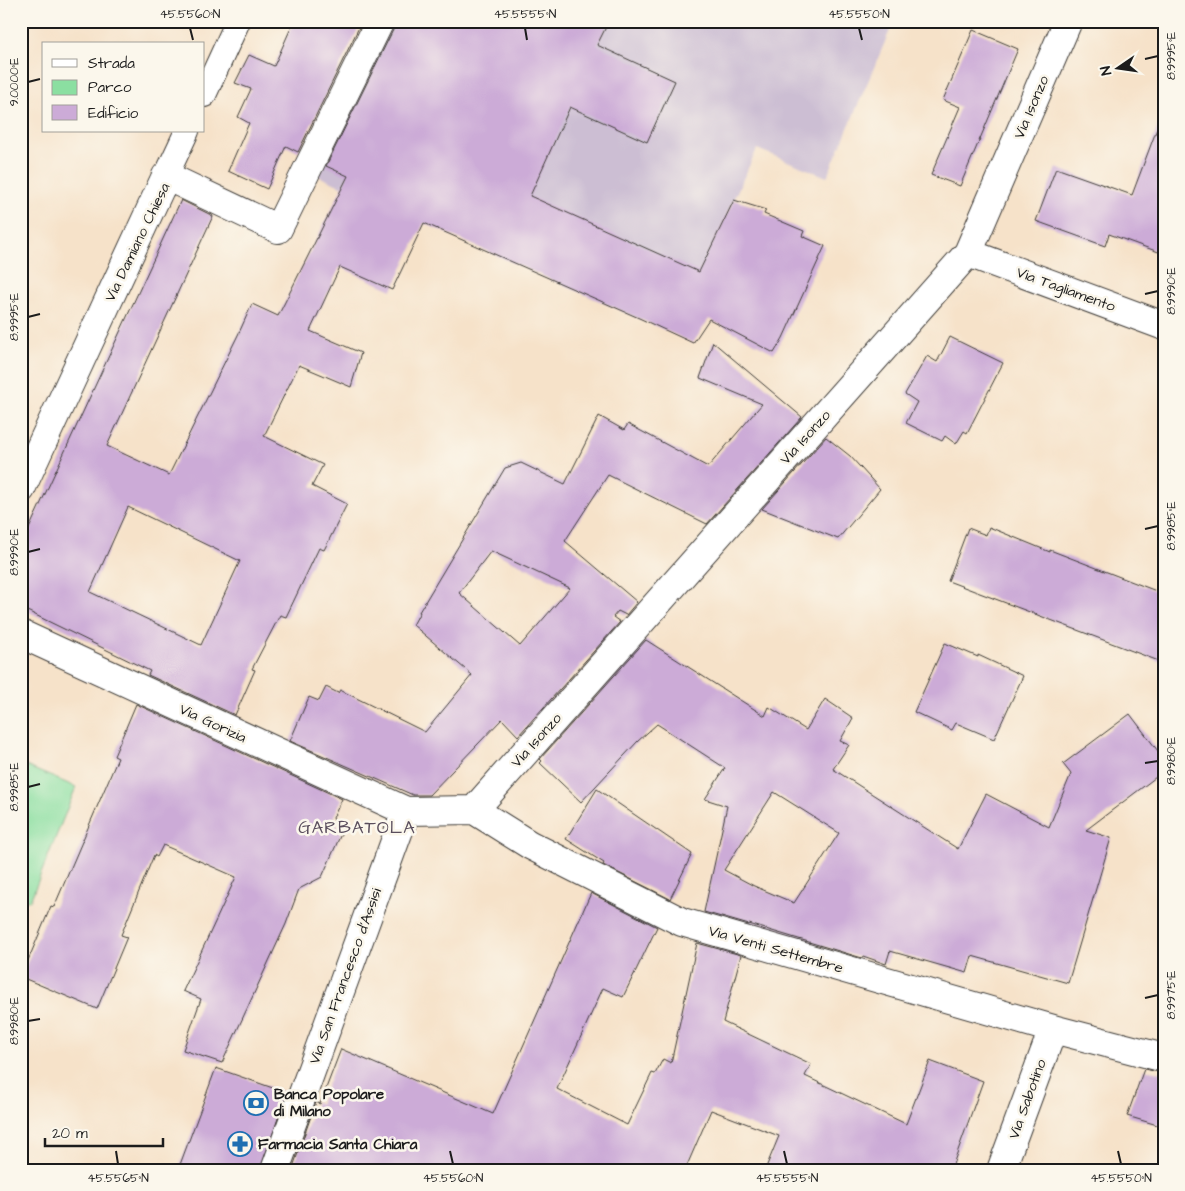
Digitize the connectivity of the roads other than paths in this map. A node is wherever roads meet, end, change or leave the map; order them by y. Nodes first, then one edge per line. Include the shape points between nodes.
1 (238, 21) edge
2 (380, 21) edge
3 (1068, 21) edge
4 (205, 93) edge
5 (187, 132) edge
6 (166, 176) junction
7 (968, 253) junction
8 (1164, 326) edge
9 (21, 489) edge
10 (23, 640) edge
11 (406, 810) junction
12 (474, 810) junction
13 (1053, 1029) junction
14 (1164, 1058) edge
15 (274, 1170) edge
16 (1001, 1170) edge

1 - 4 lane
2 - 6 street, Via Damiano Chiesa via 278,229
3 - 7 street, Via Isonzo
5 - 6 lane
6 - 9 street, Via Damiano Chiesa
7 - 8 street, Via Tagliamento
7 - 12 street, Via Isonzo
10 - 11 street, Via Gorizia
11 - 12 street
11 - 15 street, Via San Francesco d'Assisi
12 - 13 street, Via Venti Settembre via 530,845 682,922
13 - 14 street, Via Venti Settembre
13 - 16 street, Via Sabotino

